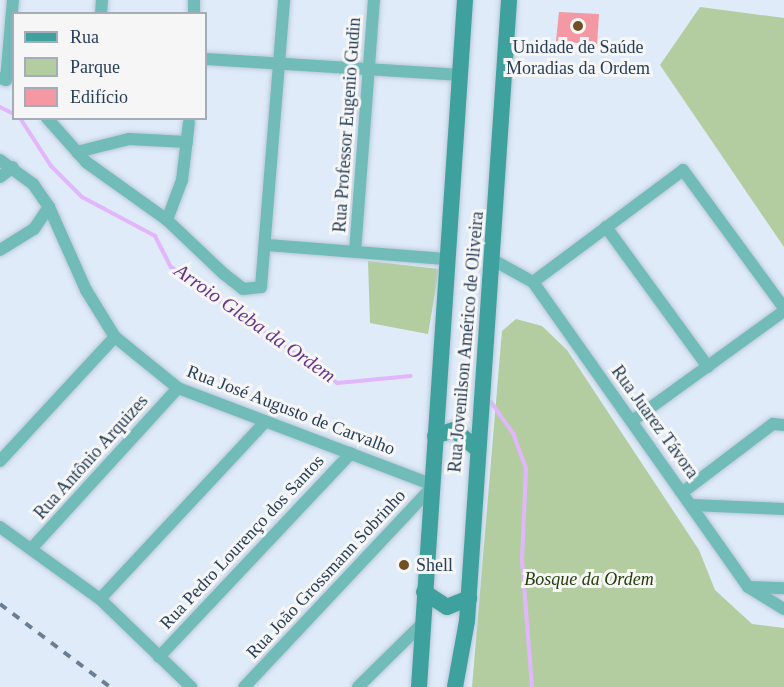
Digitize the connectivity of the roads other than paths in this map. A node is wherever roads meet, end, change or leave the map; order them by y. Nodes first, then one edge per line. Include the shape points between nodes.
1 (284, 0) edge
2 (374, 0) edge
3 (465, 0) edge
4 (509, 0) edge
5 (12, 48) edge
6 (207, 59) edge
7 (278, 64) junction
8 (369, 70) junction
9 (457, 75) junction
10 (6, 82) edge
11 (49, 120) edge
12 (189, 122) dead end
13 (186, 142) junction
14 (77, 152) junction
15 (0, 160) edge
16 (13, 167) junction
17 (0, 177) edge
18 (49, 207) junction
19 (167, 220) junction
20 (606, 227) junction
21 (267, 246) junction
22 (0, 250) edge
23 (355, 252) junction
24 (446, 259) junction
25 (493, 260) junction
26 (533, 282) junction
27 (784, 309) edge
28 (115, 337) junction
29 (708, 367) junction
30 (178, 388) junction
31 (632, 421) junction
32 (265, 422) junction
33 (784, 425) edge
34 (435, 436) junction
35 (475, 447) junction
36 (351, 453) junction
37 (0, 461) edge
38 (434, 485) junction
39 (683, 492) junction
40 (692, 505) junction
41 (784, 509) edge
42 (0, 527) edge
43 (31, 549) junction
44 (748, 587) junction
45 (784, 588) edge
46 (424, 592) junction
47 (469, 598) junction
48 (100, 599) junction
49 (784, 609) edge
50 (425, 620) junction
51 (159, 657) junction
52 (191, 687) edge
53 (244, 687) edge
54 (358, 687) edge
55 (419, 687) edge
56 (457, 687) edge

1 - 7 street
2 - 8 street, Rua Professor Eugenio Gudin
3 - 9 main road, Rua Jovenilson Américo de Oliveira
4 - 25 main road, Rua Jovenilson Américo de Oliveira
5 - 10 street
6 - 7 street
7 - 8 street
7 - 21 street
8 - 9 street
8 - 23 street, Rua Professor Eugenio Gudin
9 - 24 main road, Rua Jovenilson Américo de Oliveira
11 - 14 street
12 - 13 street
13 - 14 street via 129,139
13 - 19 street via 182,180
14 - 19 street
15 - 16 street, Rua José Augusto de Carvalho
16 - 17 street
16 - 18 street, Rua José Augusto de Carvalho
18 - 22 street via 34,229
18 - 28 street, Rua José Augusto de Carvalho via 86,290
19 - 21 street via 243,289 255,290 265,280
20 - 26 street
20 - 27 street via 683,170
20 - 29 street
21 - 23 street
23 - 24 street
24 - 34 main road, Rua Jovenilson Américo de Oliveira
25 - 26 street, Rua Juarez Távora
25 - 35 main road, Rua Jovenilson Américo de Oliveira
26 - 31 street, Rua Juarez Távora
27 - 29 street
28 - 30 street, Rua José Augusto de Carvalho
28 - 37 street
29 - 31 street
30 - 32 street, Rua José Augusto de Carvalho
30 - 43 street, Rua Antônio Arquizes
31 - 39 street, Rua Juarez Távora
32 - 36 street, Rua José Augusto de Carvalho
32 - 48 street
33 - 39 street via 773,424
34 - 35 main road via 454,430 467,436
34 - 38 main road, Rua Jovenilson Américo de Oliveira
35 - 47 main road, Rua Jovenilson Américo de Oliveira
36 - 38 street, Rua José Augusto de Carvalho
36 - 51 street, Rua Pedro Lourenço dos Santos
38 - 46 main road, Rua Jovenilson Américo de Oliveira
38 - 53 street, Rua João Grossmann Sobrinho
39 - 40 street, Rua Juarez Távora
40 - 41 street
40 - 44 street, Rua Juarez Távora
42 - 43 street
43 - 48 street
44 - 45 street
44 - 49 street, Rua Juarez Távora
46 - 47 main road via 447,607
46 - 50 main road, Rua Jovenilson Américo de Oliveira
47 - 56 main road, Rua Jovenilson Américo de Oliveira
48 - 51 street
50 - 54 street
50 - 55 main road, Rua Jovenilson Américo de Oliveira
51 - 52 street

